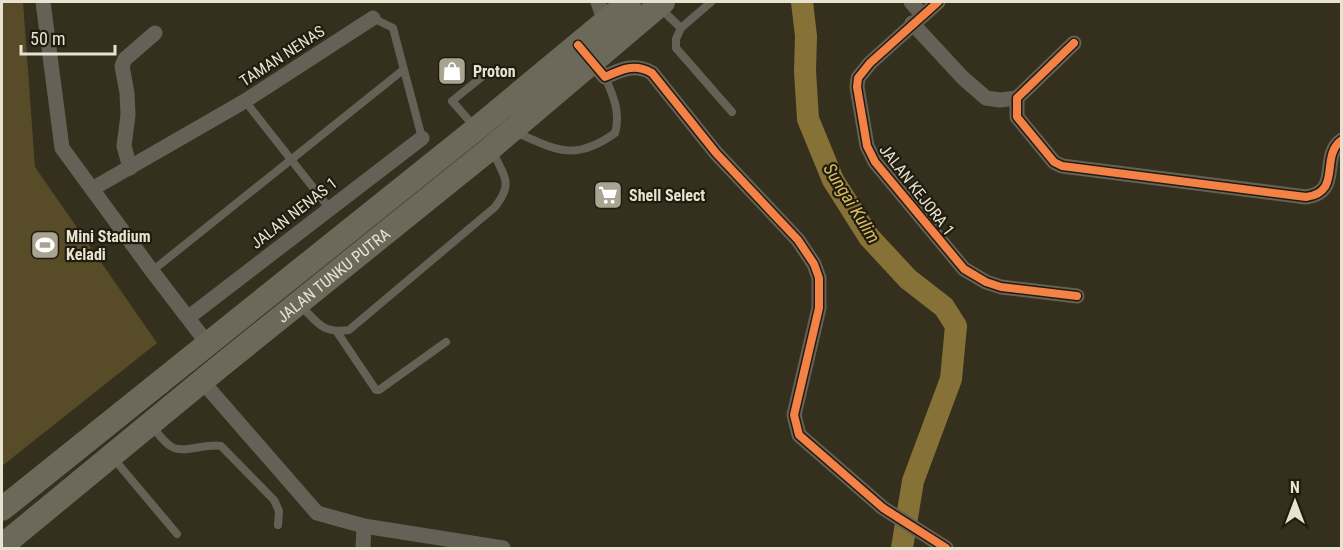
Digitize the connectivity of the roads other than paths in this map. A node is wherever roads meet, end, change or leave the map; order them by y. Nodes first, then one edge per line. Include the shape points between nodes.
1 (43, 2) edge
2 (629, 2) edge
3 (711, 2) edge
4 (911, 2) edge
5 (938, 2) edge
6 (660, 4) edge
7 (601, 12) edge
8 (373, 18) joint
9 (917, 19) junction
10 (681, 28) junction
11 (155, 33) dead end
12 (1074, 43) dead end
13 (592, 61) junction
14 (403, 70) junction
15 (488, 72) dead end
16 (1017, 98) junction
17 (246, 102) junction
18 (732, 112) dead end
19 (476, 129) junction
20 (512, 131) junction
21 (422, 138) joint
22 (1341, 140) edge
23 (491, 148) junction
24 (291, 159) junction
25 (130, 168) junction
26 (92, 189) junction
27 (330, 209) junction
28 (152, 271) junction
29 (1077, 296) dead end
30 (298, 303) junction
31 (189, 317) junction
32 (337, 332) junction
33 (255, 338) junction
34 (446, 342) dead end
35 (207, 343) junction
36 (196, 386) junction
37 (150, 424) junction
38 (111, 456) junction
39 (2, 509) edge
40 (278, 525) dead end
41 (364, 526) junction
42 (177, 534) dead end
43 (13, 540) edge
44 (944, 547) edge
45 (363, 549) edge
46 (502, 549) edge

1 - 26 street via 63,148
2 - 7 main road, JALAN TUNKU PUTRA
3 - 10 lane
4 - 9 street
5 - 9 street, JALAN KEJORA 1
6 - 10 lane
6 - 13 main road, JALAN TUNKU PUTRA
7 - 13 main road, JALAN TUNKU PUTRA
8 - 14 lane, TAMAN NENAS via 393,28
8 - 17 street, TAMAN NENAS
9 - 16 street via 963,78 986,98
9 - 29 street, JALAN KEJORA 1 via 858,78 867,146 875,162 946,249 974,276 1001,287
10 - 18 lane via 676,48
11 - 25 street via 122,66 128,93 124,146
12 - 16 street
13 - 19 main road, JALAN TUNKU PUTRA
13 - 20 main road, JALAN TUNKU PUTRA
13 - 20 lane via 614,95 615,133 579,151 564,151
13 - 44 street via 623,69 641,67 652,73 716,153 798,240 819,278 819,308 794,415 799,435 883,508
14 - 21 lane, TAMAN NENAS
14 - 24 lane
15 - 19 lane via 452,101
16 - 22 street via 1017,117 1054,162 1065,167 1306,197 1323,192 1327,186 1335,147
17 - 24 lane
17 - 25 street, TAMAN NENAS
19 - 35 main road, JALAN TUNKU PUTRA
20 - 23 main road, JALAN TUNKU PUTRA
21 - 27 street, JALAN NENAS 1
23 - 30 main road, JALAN TUNKU PUTRA
23 - 32 lane via 507,182 505,194 495,207 349,330
24 - 27 lane
24 - 28 lane
25 - 26 street, TAMAN NENAS
26 - 28 street
27 - 31 street, JALAN NENAS 1
28 - 31 street
30 - 32 lane via 324,329
30 - 33 main road, JALAN TUNKU PUTRA
31 - 35 street
32 - 34 lane via 376,390
33 - 35 main road via 230,345
33 - 36 main road, JALAN TUNKU PUTRA
35 - 36 main road via 207,360
35 - 39 main road, JALAN TUNKU PUTRA
36 - 37 main road, JALAN TUNKU PUTRA
36 - 41 street via 316,513
37 - 38 main road, JALAN TUNKU PUTRA
37 - 40 lane via 171,447 180,450 221,446 274,500 279,511
38 - 42 lane
38 - 43 main road, JALAN TUNKU PUTRA
41 - 45 street
41 - 46 street

